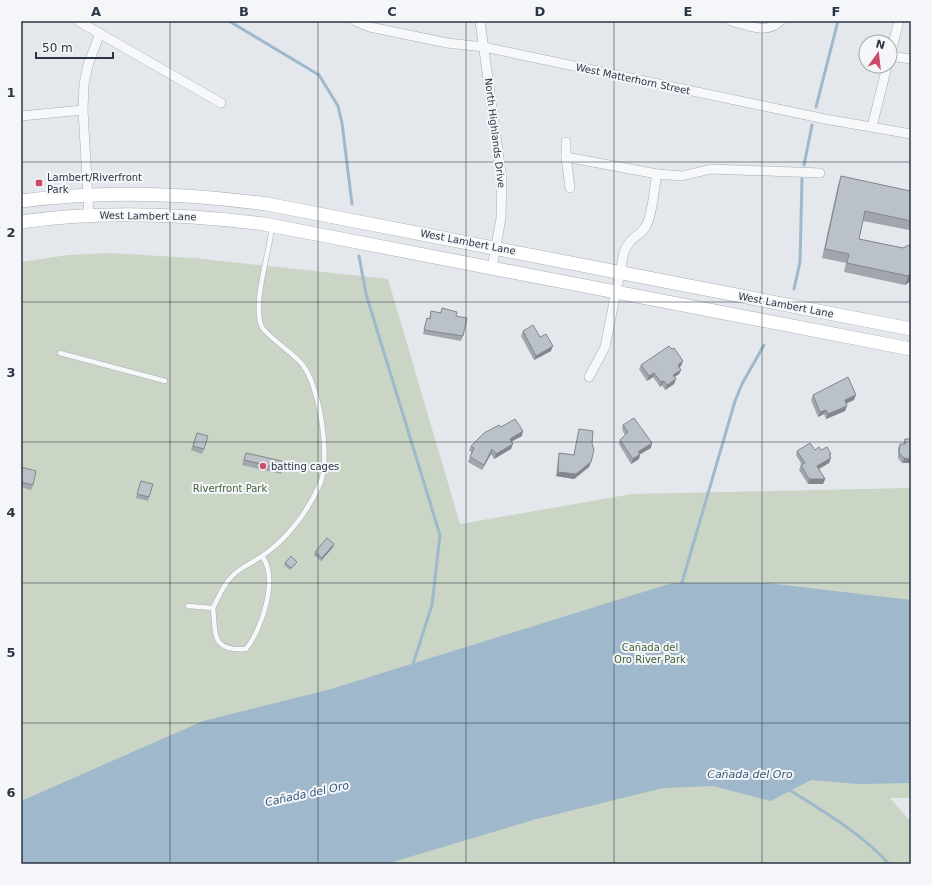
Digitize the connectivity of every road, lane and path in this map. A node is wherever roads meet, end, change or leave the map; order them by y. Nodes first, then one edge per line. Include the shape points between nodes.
1 (78, 21) edge
2 (355, 21) edge
3 (480, 21) edge
4 (731, 21) edge
5 (780, 21) edge
6 (899, 21) edge
7 (371, 24) edge
8 (100, 33) junction
9 (896, 34) edge
10 (484, 47) junction
11 (898, 57) edge
12 (911, 59) edge
13 (885, 74) edge
14 (221, 103) dead end
15 (83, 110) junction
16 (21, 116) edge
17 (872, 127) junction
18 (911, 134) edge
19 (566, 142) dead end
20 (566, 157) junction
21 (820, 173) dead end
22 (657, 174) junction
23 (570, 188) dead end
24 (88, 195) junction
25 (21, 201) edge
26 (89, 216) junction
27 (21, 222) edge
28 (272, 225) junction
29 (496, 248) junction
30 (492, 268) junction
31 (621, 273) junction
32 (617, 293) junction
33 (911, 329) edge
34 (911, 349) edge
35 (60, 353) dead end
36 (589, 377) dead end
37 (165, 381) dead end
38 (262, 556) junction
39 (188, 606) dead end
40 (213, 608) junction

1 - 8 street
2 - 7 street, West Matterhorn Street
3 - 10 street, North Highlands Drive
4 - 5 street via 765,29 775,27
6 - 9 street
7 - 10 street, West Matterhorn Street via 447,43
8 - 14 street
8 - 15 street via 86,74
10 - 17 street, West Matterhorn Street
10 - 29 street, North Highlands Drive via 502,180 503,200
11 - 12 street
13 - 17 street
15 - 16 street
15 - 24 street
17 - 18 street, West Matterhorn Street
19 - 20 street
20 - 22 street
20 - 23 street
21 - 22 street via 712,169 682,176
22 - 31 street via 648,220 642,231 627,245
24 - 25 main road, West Lambert Lane
24 - 26 street
24 - 29 main road, West Lambert Lane via 144,194 243,201 294,208
26 - 27 main road, West Lambert Lane
26 - 28 main road, West Lambert Lane via 172,215
28 - 30 main road, West Lambert Lane
28 - 38 lane via 257,312 261,328 303,365 309,377 322,425 324,459 320,483 306,510 279,542
29 - 30 street, North Highlands Drive
29 - 31 main road, West Lambert Lane
30 - 32 main road, West Lambert Lane
31 - 32 street
31 - 33 main road, West Lambert Lane
32 - 34 main road, West Lambert Lane
32 - 36 street via 605,347
35 - 37 lane
38 - 40 lane via 236,572 220,592
38 - 40 lane via 270,581 259,627 246,649 236,649 220,643 215,637
39 - 40 lane

